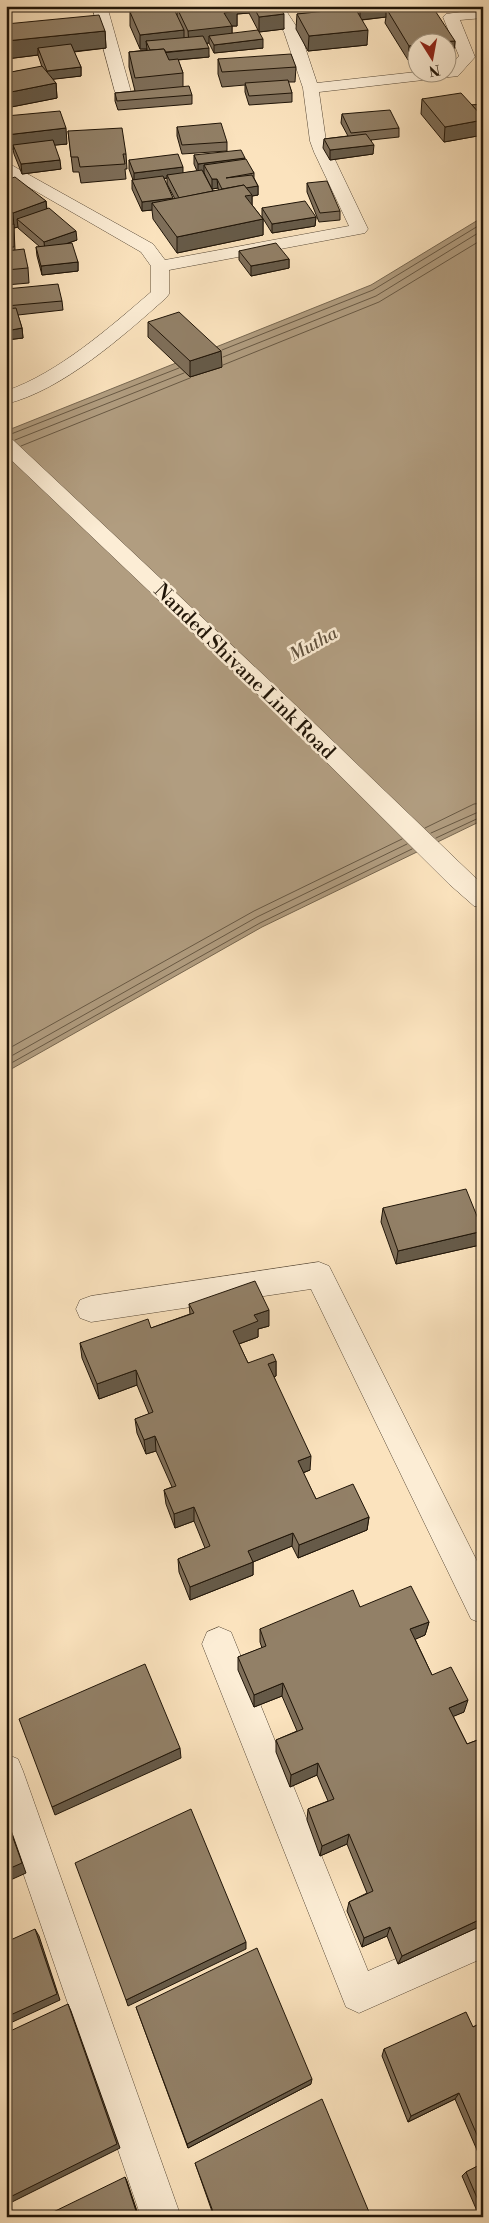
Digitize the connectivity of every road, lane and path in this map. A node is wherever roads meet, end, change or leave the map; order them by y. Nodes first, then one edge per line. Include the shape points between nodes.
1 (99, 6) edge
2 (275, 6) edge
3 (483, 13) edge
4 (311, 88) junction
5 (123, 92) edge
6 (6, 167) edge
7 (160, 266) junction
8 (6, 398) edge
9 (6, 444) edge
10 (483, 899) edge
11 (91, 1309) dead end
12 (483, 1608) edge
13 (219, 1644) dead end
14 (6, 1771) edge
15 (483, 1940) edge
16 (161, 2217) edge

1 - 5 street
2 - 4 street via 292,32
3 - 4 street via 451,17 467,57 452,73
4 - 7 street via 318,142 359,229
6 - 7 street via 148,248
7 - 8 street via 160,294 115,333 37,387
9 - 10 street, Nanded Shivane Link Road
11 - 12 street via 319,1275
13 - 15 street via 359,1994
14 - 16 street

